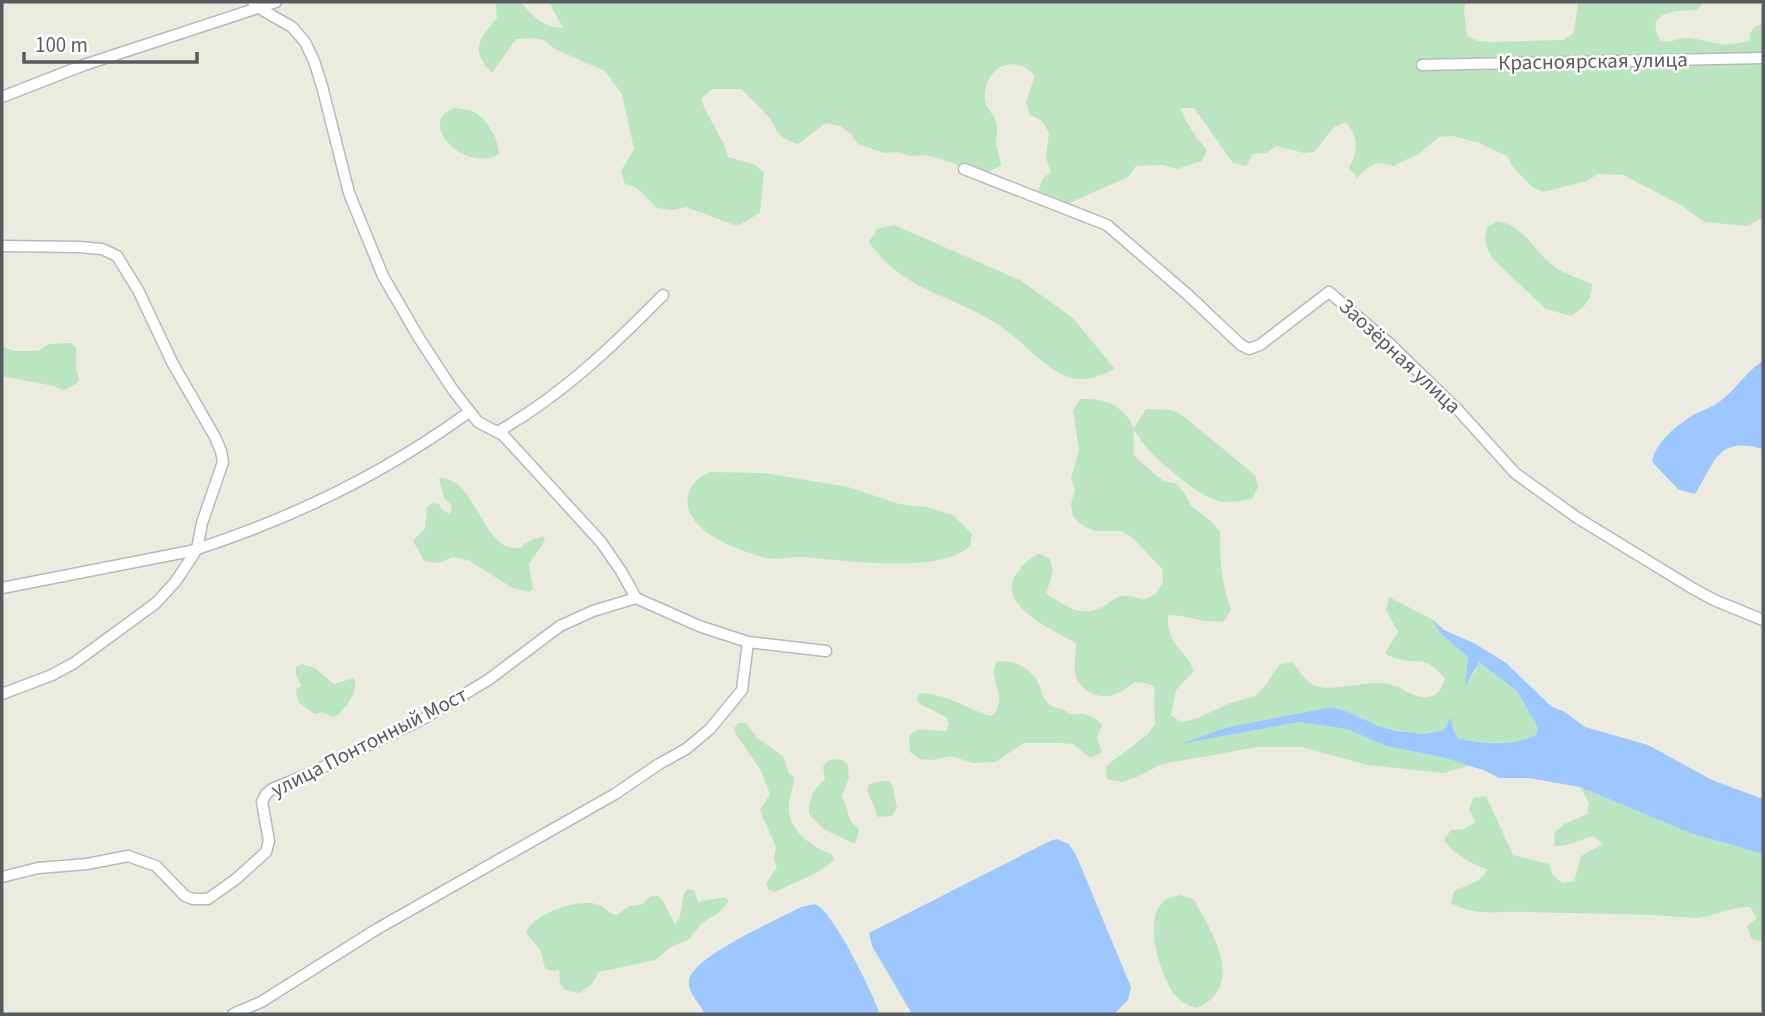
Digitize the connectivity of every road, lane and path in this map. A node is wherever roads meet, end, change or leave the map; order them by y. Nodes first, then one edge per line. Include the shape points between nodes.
1 (276, 2) edge
2 (257, 5) edge
3 (1763, 58) edge
4 (1422, 65) dead end
5 (2, 97) edge
6 (964, 169) dead end
7 (2, 246) edge
8 (663, 295) dead end
9 (468, 412) junction
10 (499, 431) junction
11 (197, 549) junction
12 (2, 588) edge
13 (636, 598) junction
14 (1763, 620) edge
15 (748, 642) junction
16 (826, 651) dead end
17 (2, 694) edge
18 (2, 877) edge
19 (233, 1014) edge

1 - 2 street
2 - 5 street
2 - 9 street via 292,27 310,51 349,193 383,276
3 - 4 street, Красноярская улица
6 - 14 street, Заозёрная улица via 1107,225 1249,349 1329,292 1459,411 1515,473 1576,517 1692,588
7 - 11 street via 79,247 117,256 221,451 223,462
8 - 10 street via 607,352
9 - 10 street via 488,429
9 - 11 street via 358,483
10 - 13 street via 601,542
11 - 12 street
11 - 17 street via 156,603 114,636 52,675
13 - 15 street
13 - 18 street, улица Понтонный Мост via 560,626 488,680 423,719 272,789 261,802 269,841 266,852 208,899 185,896 156,866 128,856
15 - 16 street
15 - 19 street via 742,690 687,749 377,929 261,1002

